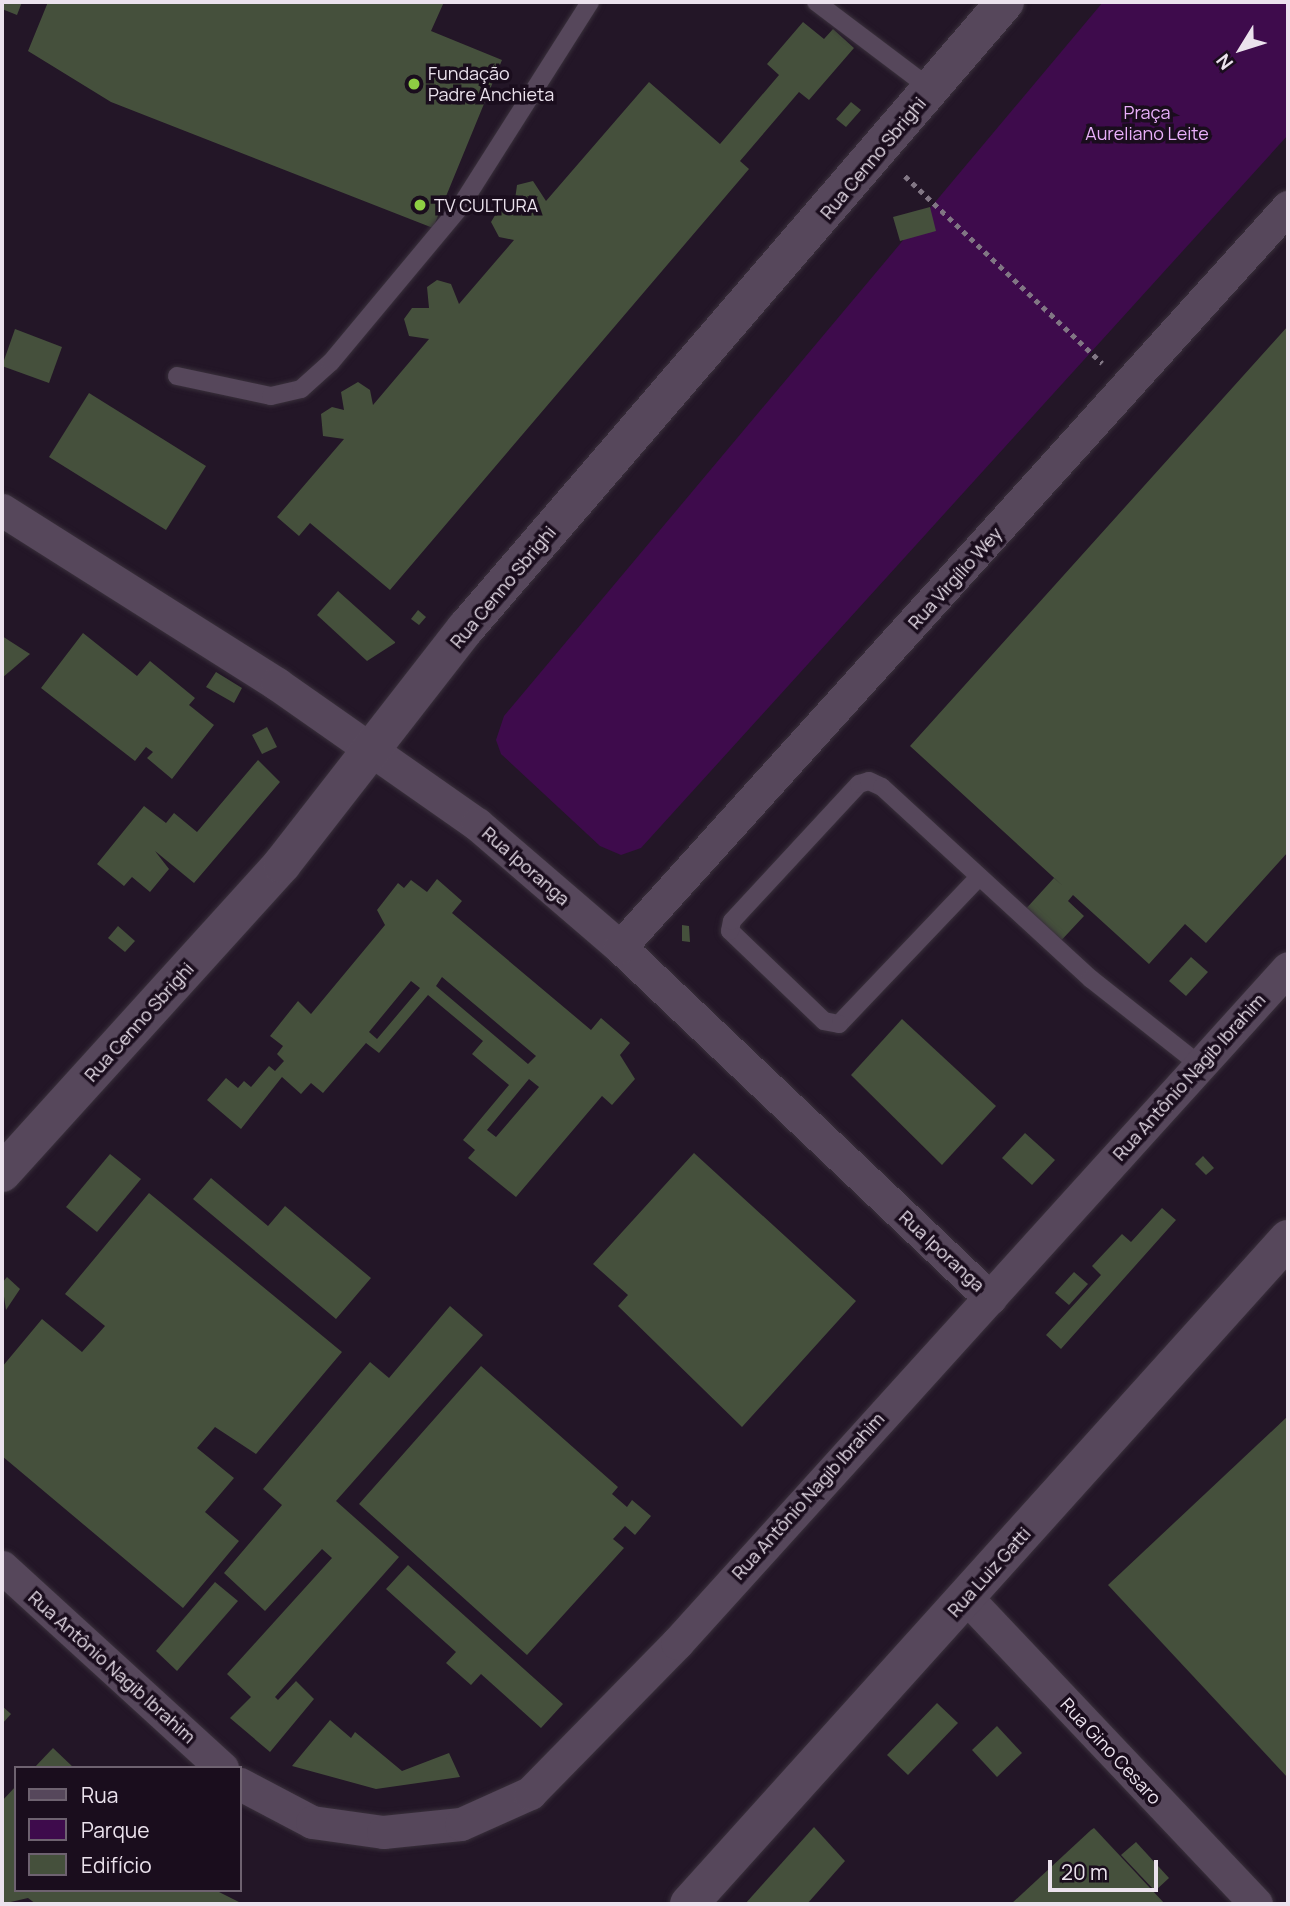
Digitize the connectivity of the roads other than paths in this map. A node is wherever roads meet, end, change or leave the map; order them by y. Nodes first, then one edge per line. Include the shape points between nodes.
1 (590, 2) edge
2 (1005, 2) edge
3 (825, 4) edge
4 (932, 89) junction
5 (1288, 207) edge
6 (177, 376) dead end
7 (2, 510) edge
8 (371, 752) junction
9 (979, 877) junction
10 (620, 947) junction
11 (1288, 968) edge
12 (1200, 1065) junction
13 (2, 1173) edge
14 (1288, 1240) edge
15 (990, 1298) junction
16 (2, 1567) edge
17 (966, 1597) junction
18 (220, 1766) edge
19 (242, 1785) edge
20 (689, 1904) edge
21 (1256, 1904) edge

1 - 6 lane via 460,207 331,362 301,389 271,396
2 - 4 street, Rua Cenno Sbrighi
3 - 4 lane
4 - 8 street, Rua Cenno Sbrighi via 466,628
5 - 10 street, Rua Virgílio Wey
7 - 8 street, Rua Iporanga via 277,684
8 - 10 street, Rua Iporanga via 477,824
8 - 13 street, Rua Cenno Sbrighi via 282,864
9 - 9 lane via 869,781 859,783 732,921 730,931 824,1021 839,1024
9 - 12 lane
10 - 15 street, Rua Iporanga
11 - 12 street, Rua Antônio Nagib Ibrahim
12 - 15 street, Rua Antônio Nagib Ibrahim
14 - 17 street, Rua Luiz Gatti
15 - 19 street, Rua Antônio Nagib Ibrahim via 603,1724 530,1793 461,1824 383,1832 312,1822
16 - 18 street, Rua Antônio Nagib Ibrahim
17 - 20 street, Rua Luiz Gatti
17 - 21 street, Rua Gino Cesaro

